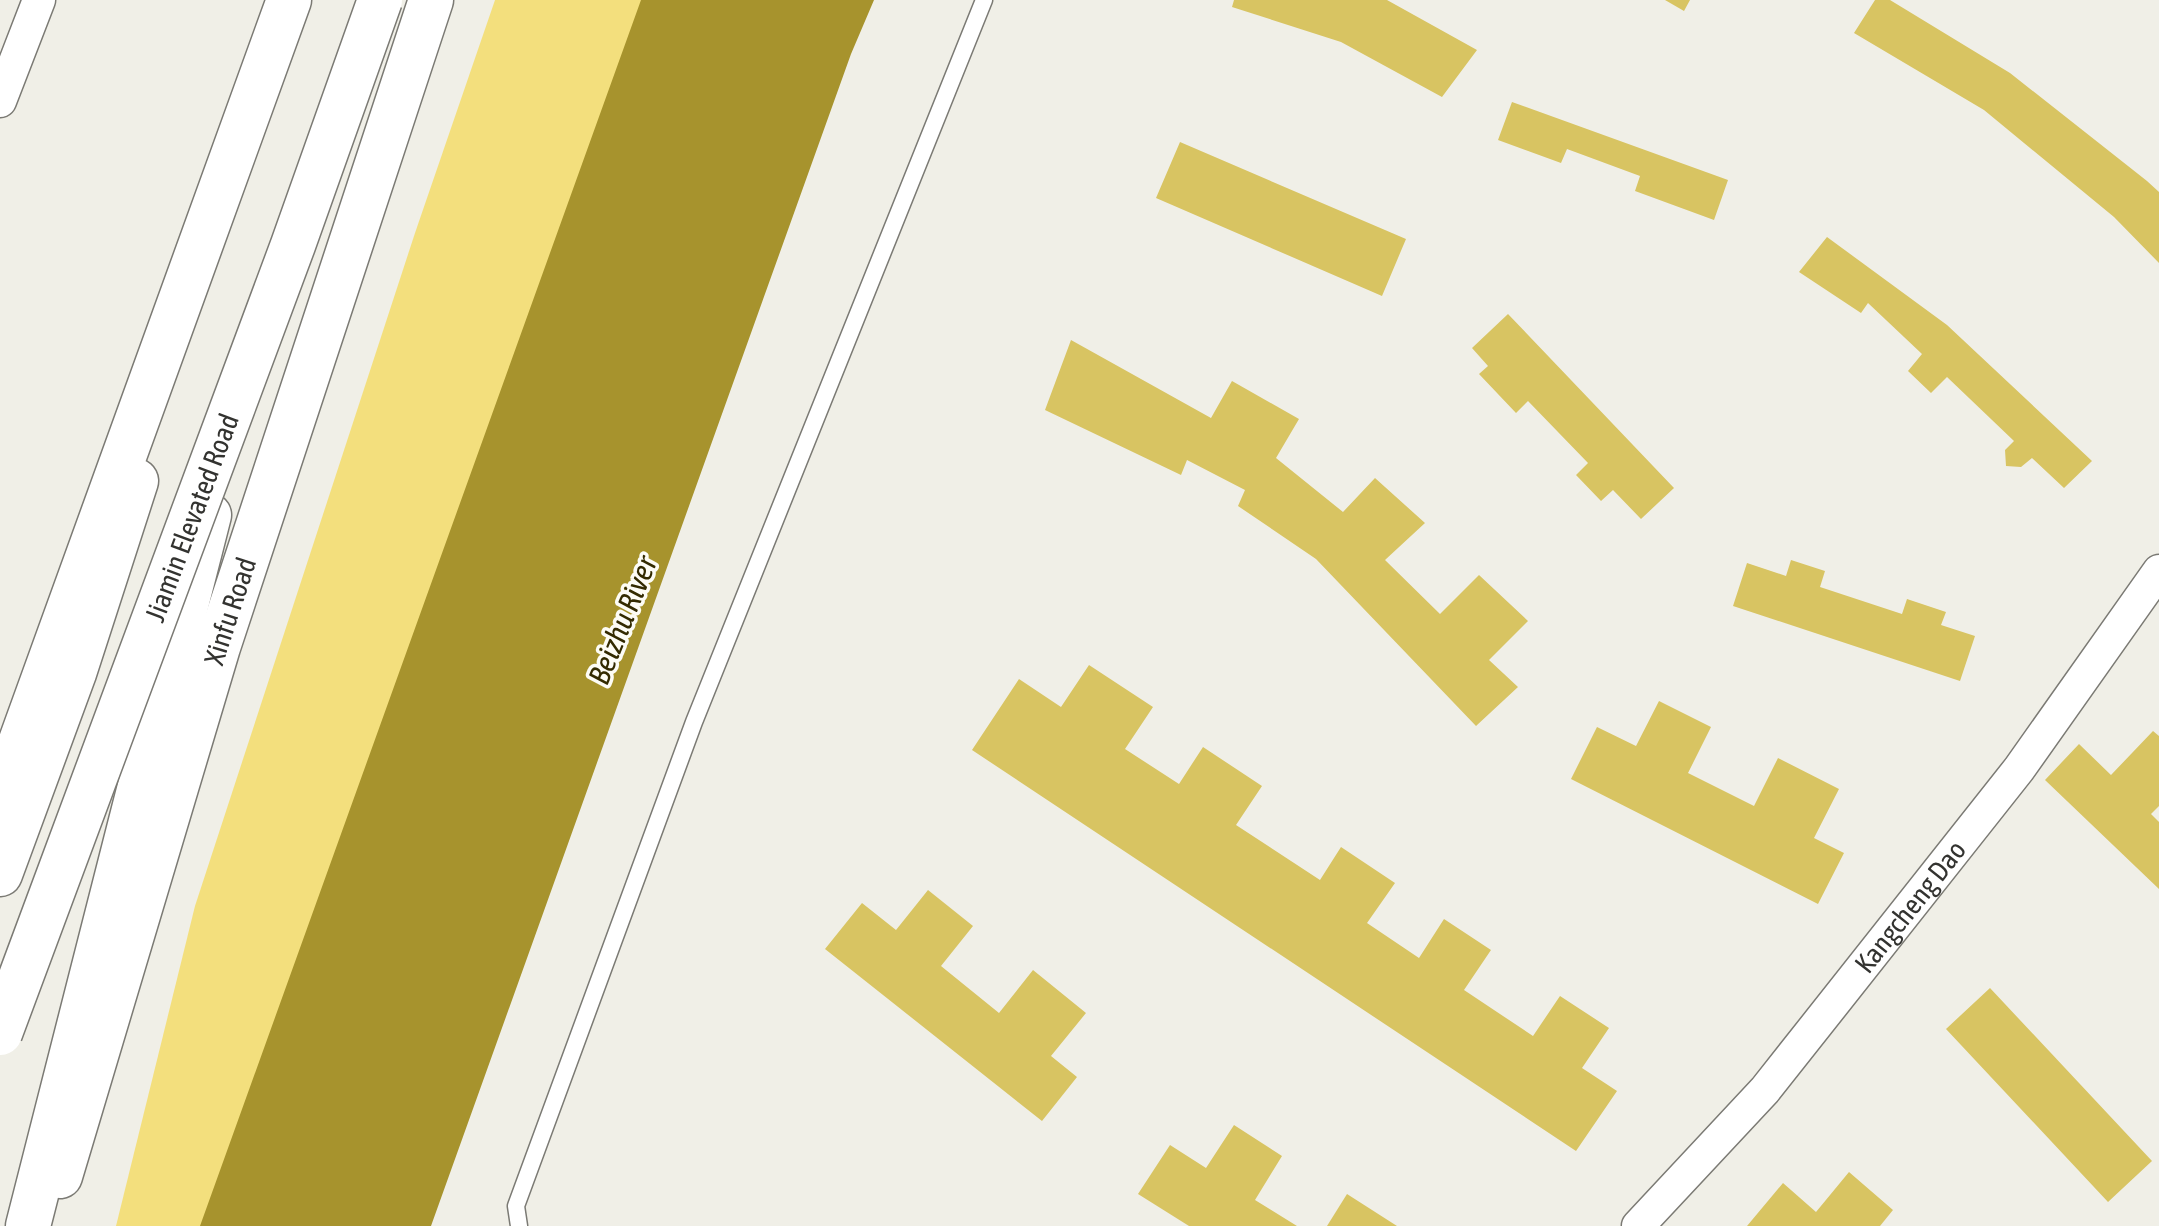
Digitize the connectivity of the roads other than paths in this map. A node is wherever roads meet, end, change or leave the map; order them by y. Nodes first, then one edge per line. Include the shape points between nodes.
1 (39, 0) edge
2 (291, 0) edge
3 (379, 0) edge
4 (431, 0) edge
5 (984, 0) edge
6 (0, 101) edge
7 (331, 306) junction
8 (243, 379) junction
9 (2159, 571) edge
10 (0, 799) edge
11 (0, 874) edge
12 (0, 1033) edge
13 (28, 1226) edge
14 (45, 1226) edge
15 (519, 1226) edge
16 (1638, 1226) edge

1 - 6 street
2 - 10 main road
2 - 11 main road via 79,659
3 - 7 main road via 323,203
3 - 8 main road, Jiamin Elevated Road, bridge
4 - 7 main road, Xinfu Road
5 - 15 lane via 694,722 516,1206
7 - 14 main road, Xinfu Road via 218,647
8 - 12 main road, Jiamin Elevated Road, bridge
8 - 13 main road, bridge
9 - 16 street, Kangcheng Dao via 2019,769 1765,1090

